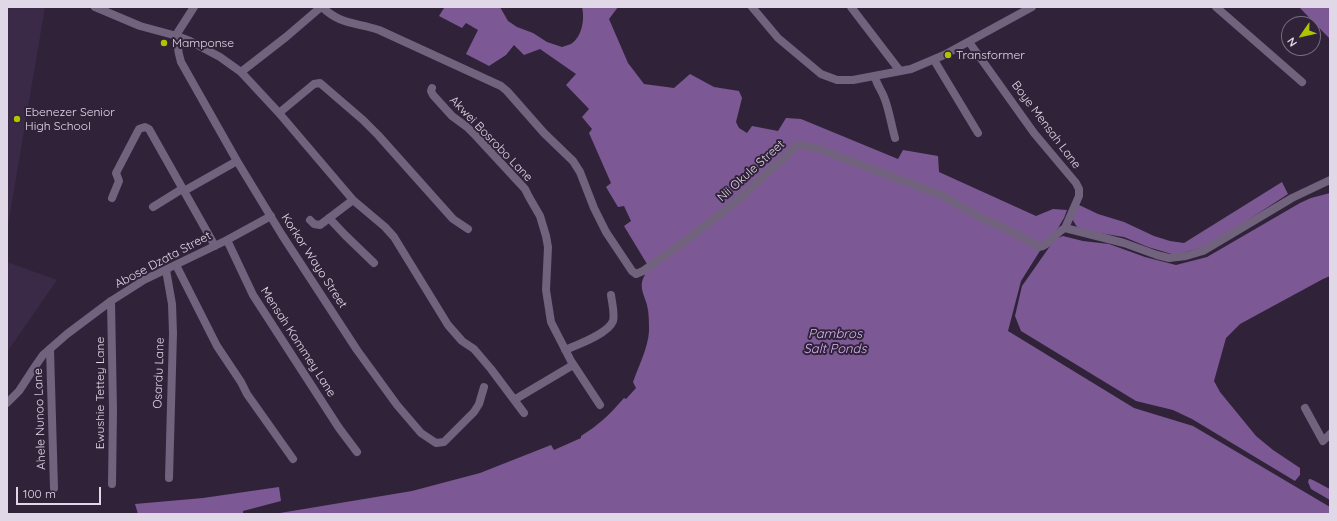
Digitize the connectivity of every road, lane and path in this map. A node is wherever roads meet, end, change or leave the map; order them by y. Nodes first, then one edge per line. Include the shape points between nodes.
1 (95, 7) edge
2 (194, 7) edge
3 (321, 7) edge
4 (752, 7) edge
5 (851, 7) edge
6 (1032, 7) edge
7 (1216, 7) edge
8 (178, 36) junction
9 (969, 42) junction
10 (934, 60) junction
11 (900, 71) junction
12 (241, 72) junction
13 (875, 76) junction
14 (1302, 82) dead end
15 (432, 88) dead end
16 (278, 113) junction
17 (978, 133) dead end
18 (895, 138) dead end
19 (237, 161) junction
20 (1330, 180) edge
21 (183, 190) junction
22 (112, 198) dead end
23 (353, 200) junction
24 (153, 207) dead end
25 (271, 216) junction
26 (329, 218) junction
27 (310, 220) dead end
28 (1065, 228) junction
29 (468, 229) dead end
30 (227, 240) junction
31 (215, 246) junction
32 (374, 263) dead end
33 (176, 265) junction
34 (166, 270) junction
35 (611, 295) dead end
36 (111, 301) junction
37 (50, 349) junction
38 (564, 350) junction
39 (573, 365) junction
40 (484, 387) dead end
41 (514, 400) junction
42 (7, 403) edge
43 (600, 405) dead end
44 (1305, 408) dead end
45 (524, 413) dead end
46 (1330, 434) edge
47 (357, 452) dead end
48 (293, 459) dead end
49 (168, 478) dead end
50 (112, 484) dead end
51 (54, 488) dead end

1 - 8 street via 140,26
2 - 8 street
3 - 12 street
3 - 28 street, Nii Okule Street via 341,21 379,30 507,91 573,161 606,232 636,274 688,240 801,145 816,148 941,195 1039,247 1046,245
4 - 13 street via 778,38 821,74 837,80
5 - 11 street
6 - 9 street
7 - 14 street
8 - 12 street via 220,57
8 - 19 street, Korkor Wayo Street via 181,62
9 - 10 street
9 - 28 street, Boye Mensah Lane via 1079,189 1079,196
10 - 11 street
10 - 17 street
11 - 13 street
12 - 16 street
13 - 18 street via 876,84 884,96
15 - 38 street, Akwei Bosrobo Lane via 433,95 452,116 476,136 525,189 540,216 548,247 546,290 551,322
16 - 23 street
16 - 29 street via 314,84 320,83 363,120 453,219
19 - 21 street
19 - 25 street, Korkor Wayo Street
20 - 28 street via 1292,198 1203,251 1186,256 1169,258 1156,255 1124,243
21 - 22 street via 149,129 145,127 139,129 116,173 119,181
21 - 24 street
21 - 31 street
23 - 26 street
23 - 41 street via 394,237 448,326 462,342 474,350
25 - 30 street, Abose Dzata Street
25 - 40 street, Korkor Wayo Street via 357,350 397,404 426,437 436,443 444,442 474,412
26 - 27 street via 320,225
26 - 32 street
30 - 31 street, Abose Dzata Street
30 - 47 street, Mensah Kommey Lane via 253,295
31 - 33 street, Abose Dzata Street
33 - 34 street, Abose Dzata Street
33 - 48 street via 217,346
34 - 36 street, Abose Dzata Street via 144,280
34 - 49 street, Osardu Lane via 172,304 173,333
35 - 38 street via 612,322 601,333
36 - 37 street, Abose Dzata Street
36 - 50 street, Ewushie Tettey Lane
37 - 42 street, Abose Dzata Street
37 - 51 street, Ahele Nunoo Lane
38 - 39 street, Akwei Bosrobo Lane
39 - 41 street
39 - 43 street, Akwei Bosrobo Lane
41 - 45 street
44 - 46 street via 1323,441

